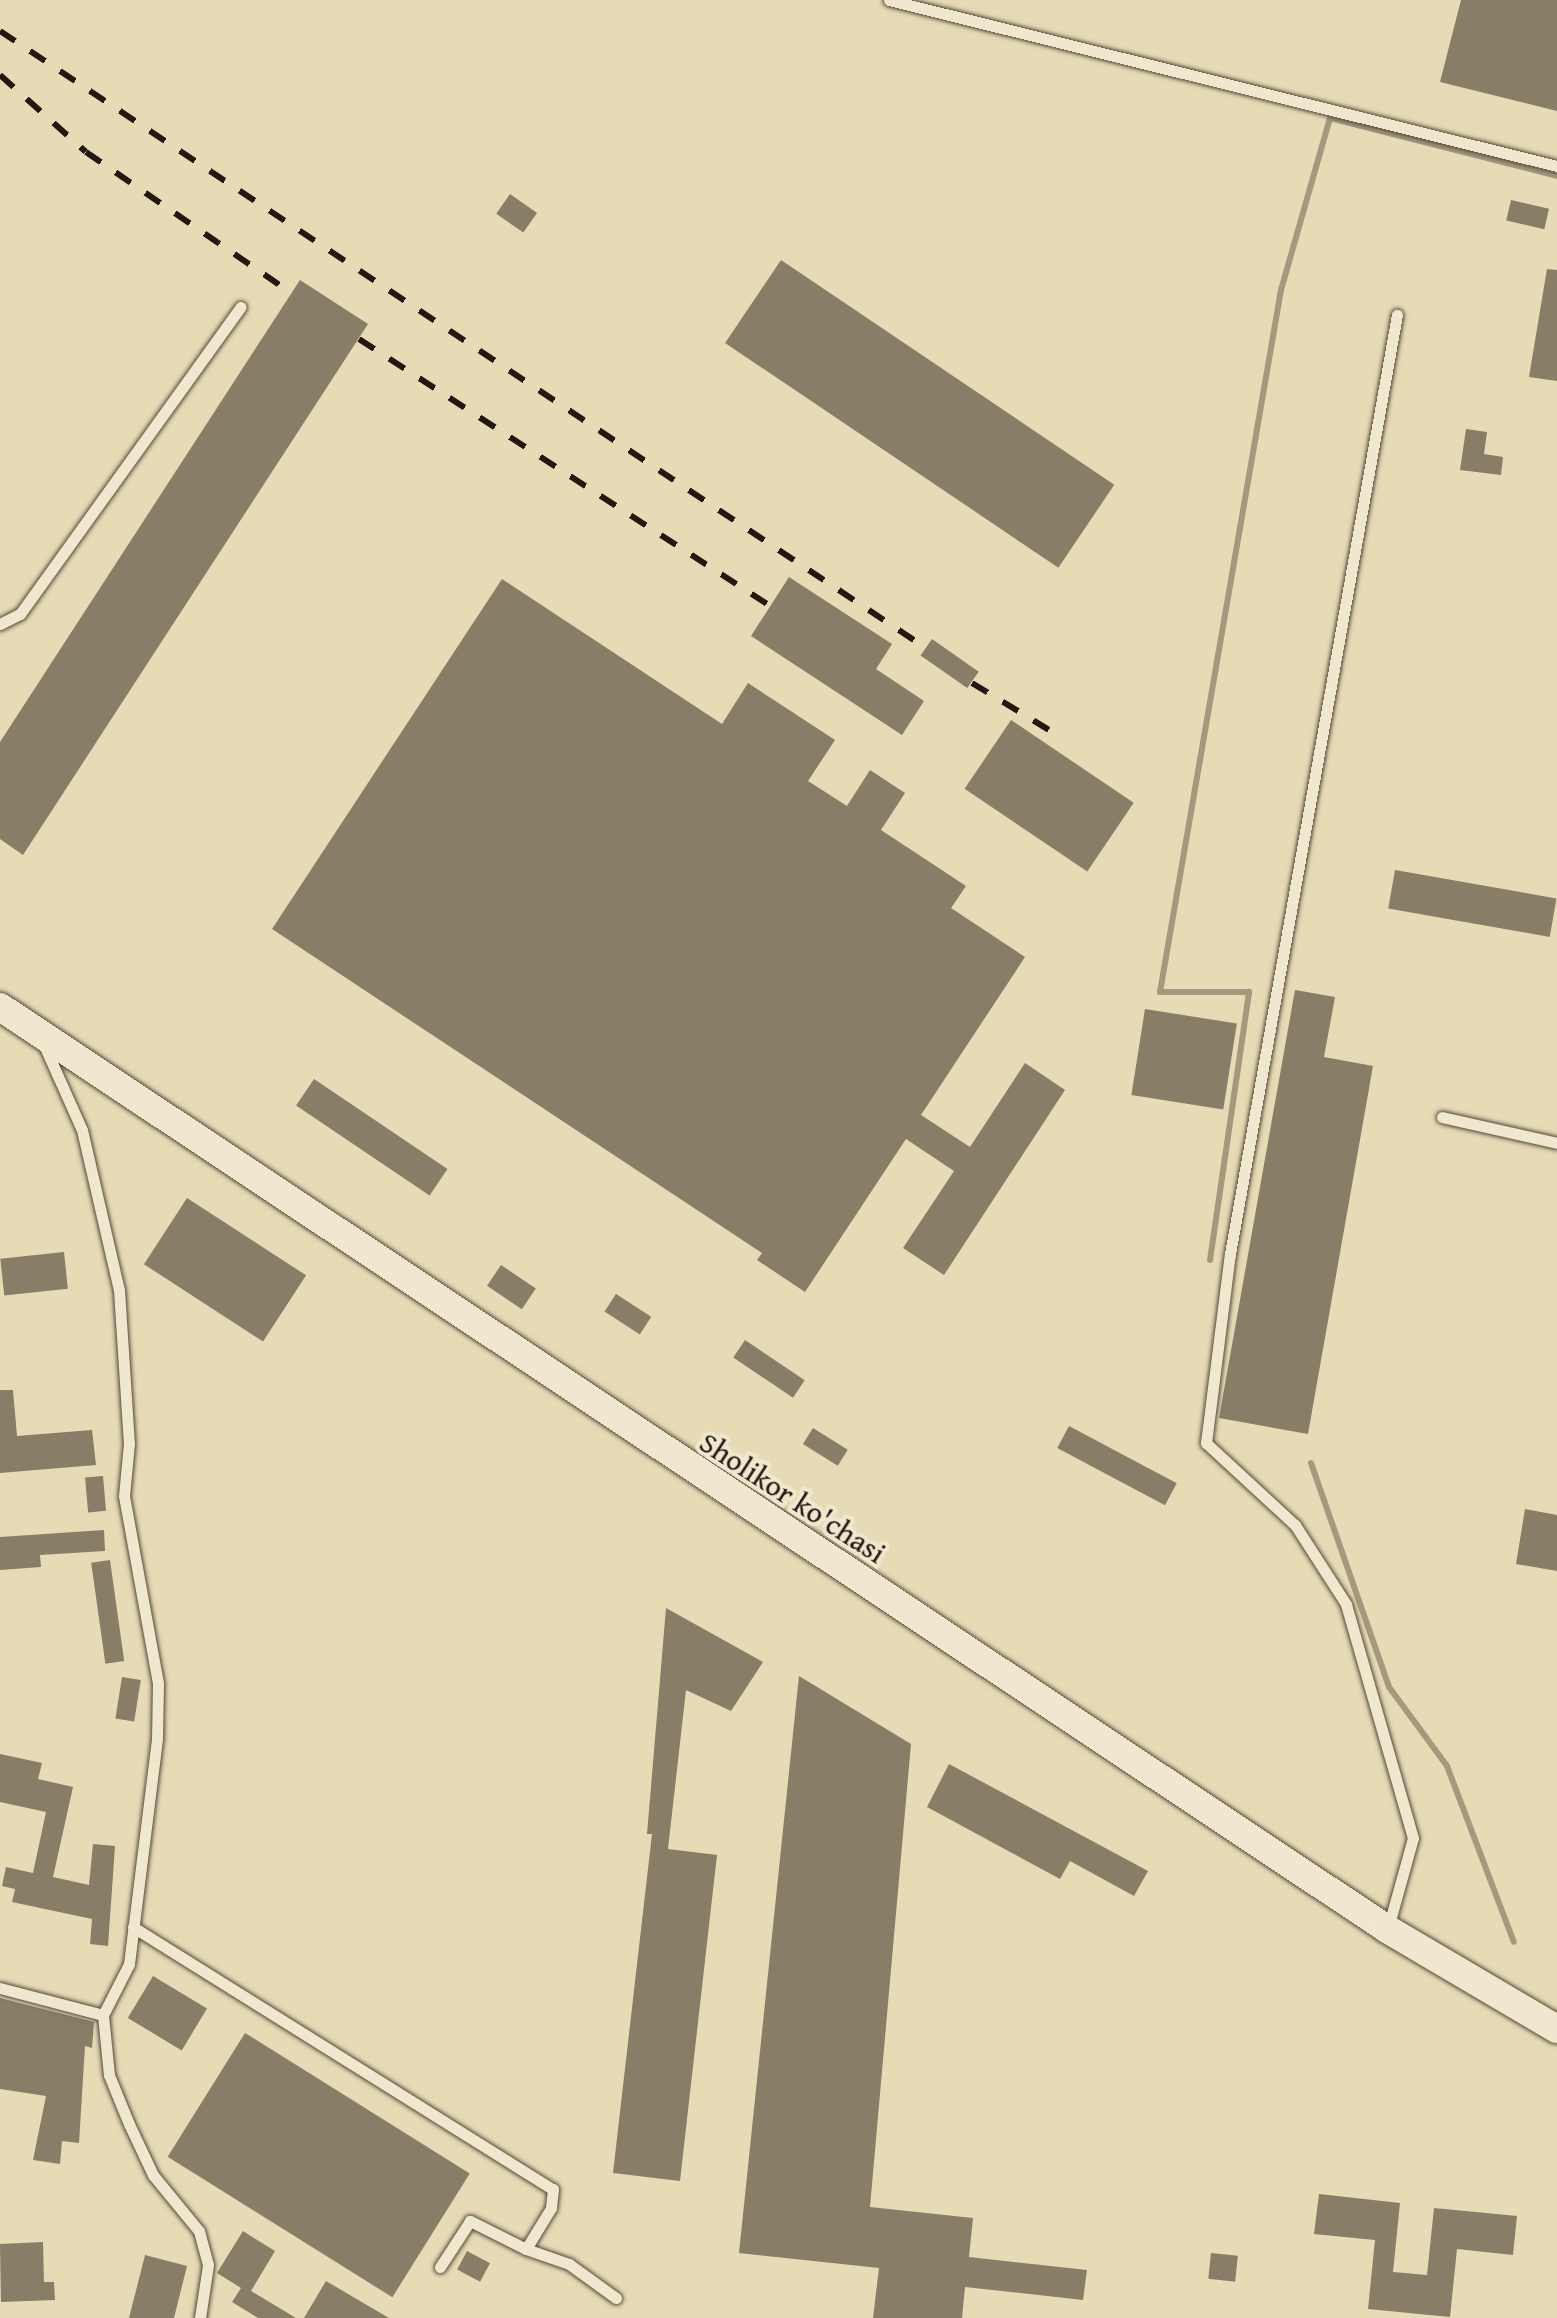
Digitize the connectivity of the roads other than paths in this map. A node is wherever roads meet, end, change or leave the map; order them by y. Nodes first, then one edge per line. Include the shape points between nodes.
1 (890, 0) edge
2 (1557, 166) edge
3 (240, 306) dead end
4 (1397, 315) dead end
5 (0, 624) edge
6 (0, 1006) edge
7 (39, 1032) junction
8 (1442, 1117) dead end
9 (1557, 1143) edge
10 (133, 1928) junction
11 (1387, 1930) junction
12 (0, 1988) edge
13 (103, 2016) junction
14 (1557, 2029) edge
15 (526, 2249) junction
16 (440, 2268) dead end
17 (616, 2298) dead end
18 (200, 2318) edge

1 - 2 lane
3 - 5 lane via 20,614
4 - 11 lane via 1230,1254 1206,1442 1295,1525 1346,1604 1413,1838
6 - 7 street, Sholikor ko'chasi
7 - 10 lane via 82,1130 118,1290 129,1443 124,1496 158,1683 158,1739
7 - 11 street, Sholikor ko'chasi
8 - 9 lane
10 - 13 lane via 124,1980
10 - 15 lane via 546,2183 554,2200
11 - 14 street, Sholikor ko'chasi
12 - 13 lane
13 - 18 lane via 110,2075 128,2124 152,2175 198,2231 208,2265
15 - 16 lane via 470,2221
15 - 17 lane via 569,2264

